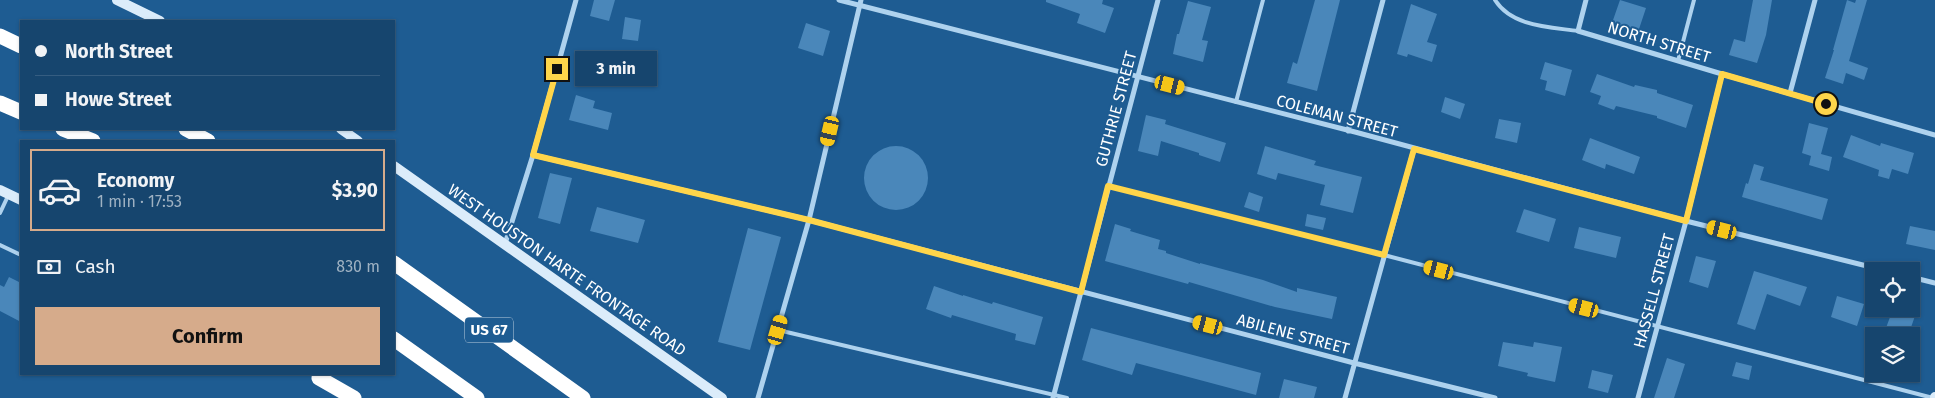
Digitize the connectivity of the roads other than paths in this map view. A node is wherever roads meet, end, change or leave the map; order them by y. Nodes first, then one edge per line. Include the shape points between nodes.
1 (116, 0) edge
2 (576, 0) edge
3 (839, 0) edge
4 (1158, 0) edge
5 (1263, 0) edge
6 (1383, 0) edge
7 (1495, 0) edge
8 (1586, 0) edge
9 (1694, 0) edge
10 (1815, 0) edge
11 (860, 3) edge
12 (158, 20) edge
13 (1578, 31) junction
14 (0, 36) edge
15 (20, 46) edge
16 (1678, 61) junction
17 (1722, 74) junction
18 (1137, 77) junction
19 (1790, 93) junction
20 (1236, 102) junction
21 (0, 103) edge
22 (20, 112) edge
23 (66, 130) edge
24 (188, 130) edge
25 (342, 130) edge
26 (1348, 130) junction
27 (1935, 135) edge
28 (90, 140) edge
29 (206, 140) edge
30 (357, 140) edge
31 (1414, 149) junction
32 (533, 155) junction
33 (395, 167) edge
34 (1108, 186) junction
35 (4, 192) edge
36 (20, 200) edge
37 (0, 213) edge
38 (809, 220) junction
39 (1686, 221) junction
40 (0, 245) edge
41 (505, 245) junction
42 (20, 255) edge
43 (1384, 255) junction
44 (395, 264) edge
45 (1865, 266) edge
46 (1920, 279) edge
47 (1935, 283) edge
48 (1081, 292) junction
49 (1657, 327) junction
50 (778, 330) junction
51 (395, 340) edge
52 (1354, 363) junction
53 (316, 376) edge
54 (1053, 396) edge
55 (347, 398) edge
56 (354, 398) edge
57 (477, 398) edge
58 (583, 398) edge
59 (722, 398) edge
60 (758, 398) edge
61 (1067, 398) edge
62 (1345, 398) edge
63 (1495, 398) edge
64 (1638, 398) edge
65 (1934, 398) edge

1 - 12 main road
2 - 32 street
3 - 11 street, COLEMAN STREET
4 - 18 street, GUTHRIE STREET
5 - 20 lane
6 - 26 street
7 - 13 lane via 1507,13 1529,24
8 - 13 street
9 - 16 lane
10 - 19 street
11 - 18 street, COLEMAN STREET
11 - 38 street
13 - 16 street, NORTH STREET
14 - 15 highway
16 - 17 street, NORTH STREET
17 - 19 street, NORTH STREET
17 - 39 street, HASSELL STREET
18 - 20 street, COLEMAN STREET
18 - 34 street, GUTHRIE STREET
19 - 27 street, NORTH STREET
20 - 26 street, COLEMAN STREET
21 - 22 highway
23 - 28 highway
24 - 29 highway
25 - 30 main road
26 - 31 street, COLEMAN STREET
31 - 39 street, COLEMAN STREET
31 - 43 street
32 - 38 street, ABILENE STREET
32 - 41 street
33 - 41 main road, WEST HOUSTON HARTE FRONTAGE ROAD
34 - 43 lane
34 - 48 street, GUTHRIE STREET
35 - 36 main road
35 - 37 lane
38 - 48 street, ABILENE STREET
38 - 50 street
39 - 45 street, COLEMAN STREET
39 - 49 street, HASSELL STREET
40 - 42 lane
41 - 59 main road, WEST HOUSTON HARTE FRONTAGE ROAD
43 - 49 lane
43 - 52 street
44 - 58 highway, US 67
46 - 47 street
48 - 52 street, ABILENE STREET
48 - 54 street, GUTHRIE STREET
49 - 64 street, HASSELL STREET
49 - 65 lane
50 - 54 lane
50 - 60 street
51 - 57 highway
52 - 62 street
52 - 63 street, ABILENE STREET
53 - 55 main road
53 - 56 highway
54 - 61 lane

